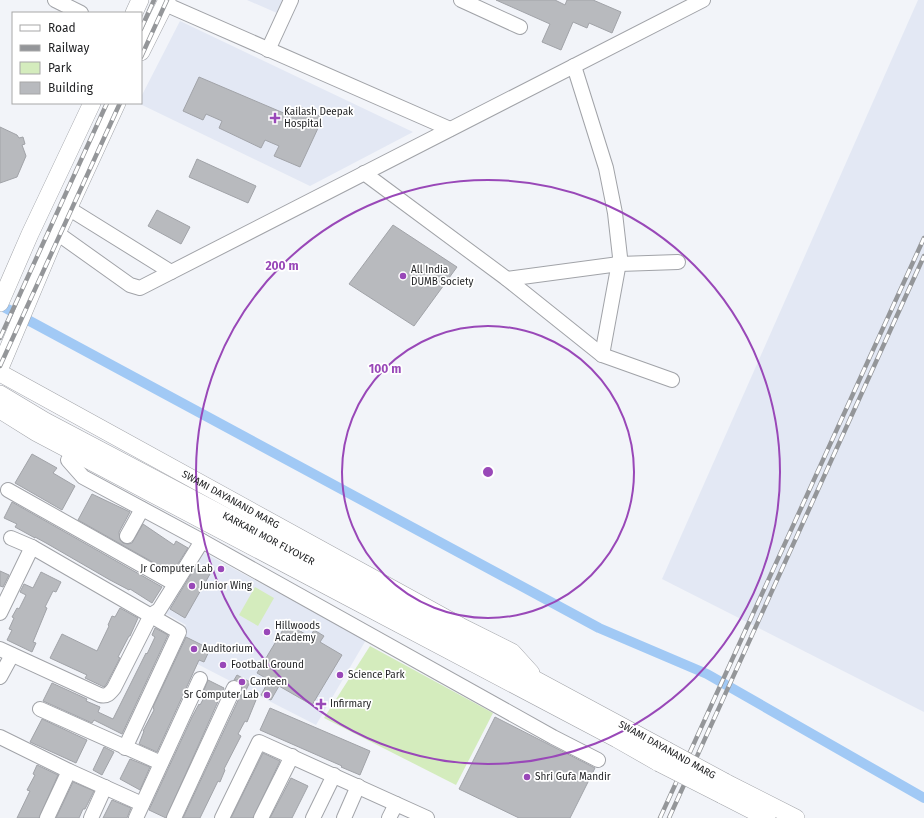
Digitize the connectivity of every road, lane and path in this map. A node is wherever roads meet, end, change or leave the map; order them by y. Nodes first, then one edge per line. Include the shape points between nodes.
1 (54, 0) edge
2 (140, 0) edge
3 (291, 0) edge
4 (461, 0) edge
5 (703, 0) edge
6 (166, 2) edge
7 (77, 7) edge
8 (134, 12) edge
9 (520, 27) dead end
10 (142, 48) edge
11 (268, 50) junction
12 (574, 66) junction
13 (92, 104) edge
14 (117, 104) edge
15 (450, 130) junction
16 (364, 173) junction
17 (68, 208) junction
18 (55, 238) junction
19 (678, 262) dead end
20 (619, 264) junction
21 (171, 272) junction
22 (507, 279) junction
23 (0, 303) edge
24 (602, 355) junction
25 (0, 368) edge
26 (0, 373) edge
27 (672, 380) dead end
28 (0, 394) edge
29 (0, 410) edge
30 (0, 423) edge
31 (68, 460) junction
32 (8, 490) dead end
33 (142, 509) junction
34 (126, 536) dead end
35 (11, 538) dead end
36 (202, 541) junction
37 (32, 547) junction
38 (175, 584) junction
39 (0, 613) edge
40 (151, 615) junction
41 (6, 652) edge
42 (0, 677) edge
43 (514, 677) junction
44 (200, 679) dead end
45 (532, 686) junction
46 (234, 688) dead end
47 (40, 709) dead end
48 (0, 738) edge
49 (125, 748) junction
50 (292, 756) junction
51 (598, 760) dead end
52 (161, 763) junction
53 (69, 771) junction
54 (334, 775) junction
55 (358, 786) junction
56 (105, 787) junction
57 (724, 788) junction
58 (142, 804) junction
59 (396, 804) junction
60 (47, 818) edge
61 (91, 818) edge
62 (136, 818) edge
63 (174, 818) edge
64 (222, 818) edge
65 (261, 818) edge
66 (313, 818) edge
67 (344, 818) edge
68 (389, 818) edge
69 (427, 818) edge
70 (767, 818) edge
71 (796, 818) edge

1 - 7 street
2 - 8 main road
3 - 11 street
4 - 9 street
5 - 12 street
6 - 10 main road
6 - 11 street
11 - 15 street
12 - 15 street
12 - 20 street via 606,168 615,213
13 - 23 main road
14 - 17 main road
15 - 16 street
16 - 21 street
16 - 22 street
17 - 18 main road
17 - 21 street
18 - 21 street via 134,287 145,286
18 - 25 main road
19 - 20 street
20 - 22 street
20 - 24 street
22 - 24 street
24 - 27 street
26 - 45 main road, SWAMI DAYANAND MARG via 460,626 512,652
28 - 43 main road, KARKARI MOR FLYOVER
29 - 43 main road, KARKARI MOR FLYOVER via 37,433
30 - 31 main road
31 - 33 street via 83,477
31 - 45 main road via 507,689
32 - 38 street
33 - 34 street
33 - 36 street
35 - 37 street
36 - 38 street
36 - 51 street
37 - 39 street
37 - 40 street
38 - 40 street via 160,610
40 - 41 street via 114,688 104,696
40 - 49 street via 180,632
41 - 42 street
43 - 45 main road, KARKARI MOR FLYOVER
44 - 52 street
45 - 57 main road, SWAMI DAYANAND MARG, bridge
46 - 63 street
47 - 49 street
48 - 53 street
49 - 52 street
50 - 54 street
50 - 64 street via 259,742
50 - 65 street
52 - 58 street
53 - 56 street
53 - 60 street
54 - 55 street
54 - 66 street
55 - 59 street
55 - 67 street
56 - 58 street
56 - 61 street
57 - 70 main road, SWAMI DAYANAND MARG
57 - 71 main road, SWAMI DAYANAND MARG
58 - 62 street
59 - 68 street
59 - 69 street

